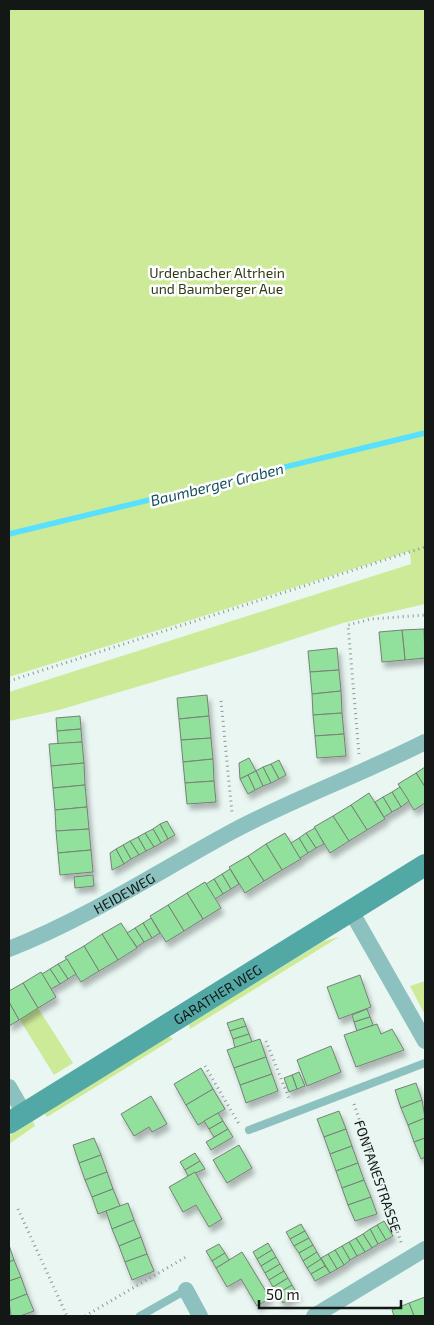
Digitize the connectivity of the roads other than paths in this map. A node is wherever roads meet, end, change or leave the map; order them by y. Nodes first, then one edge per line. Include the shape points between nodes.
1 (425, 742) edge
2 (425, 865) edge
3 (351, 911) junction
4 (9, 949) edge
5 (425, 1041) edge
6 (425, 1063) edge
7 (9, 1087) edge
8 (17, 1118) edge
9 (249, 1130) road end
10 (425, 1249) edge
11 (186, 1290) joint
12 (140, 1316) edge
13 (200, 1316) edge
14 (314, 1316) edge

1 - 4 street, HEIDEWEG via 305,795 100,906
2 - 3 street, GARATHER WEG
3 - 5 street
3 - 8 street, GARATHER WEG
6 - 9 lane
7 - 8 street
10 - 14 street
11 - 12 lane
11 - 13 street

